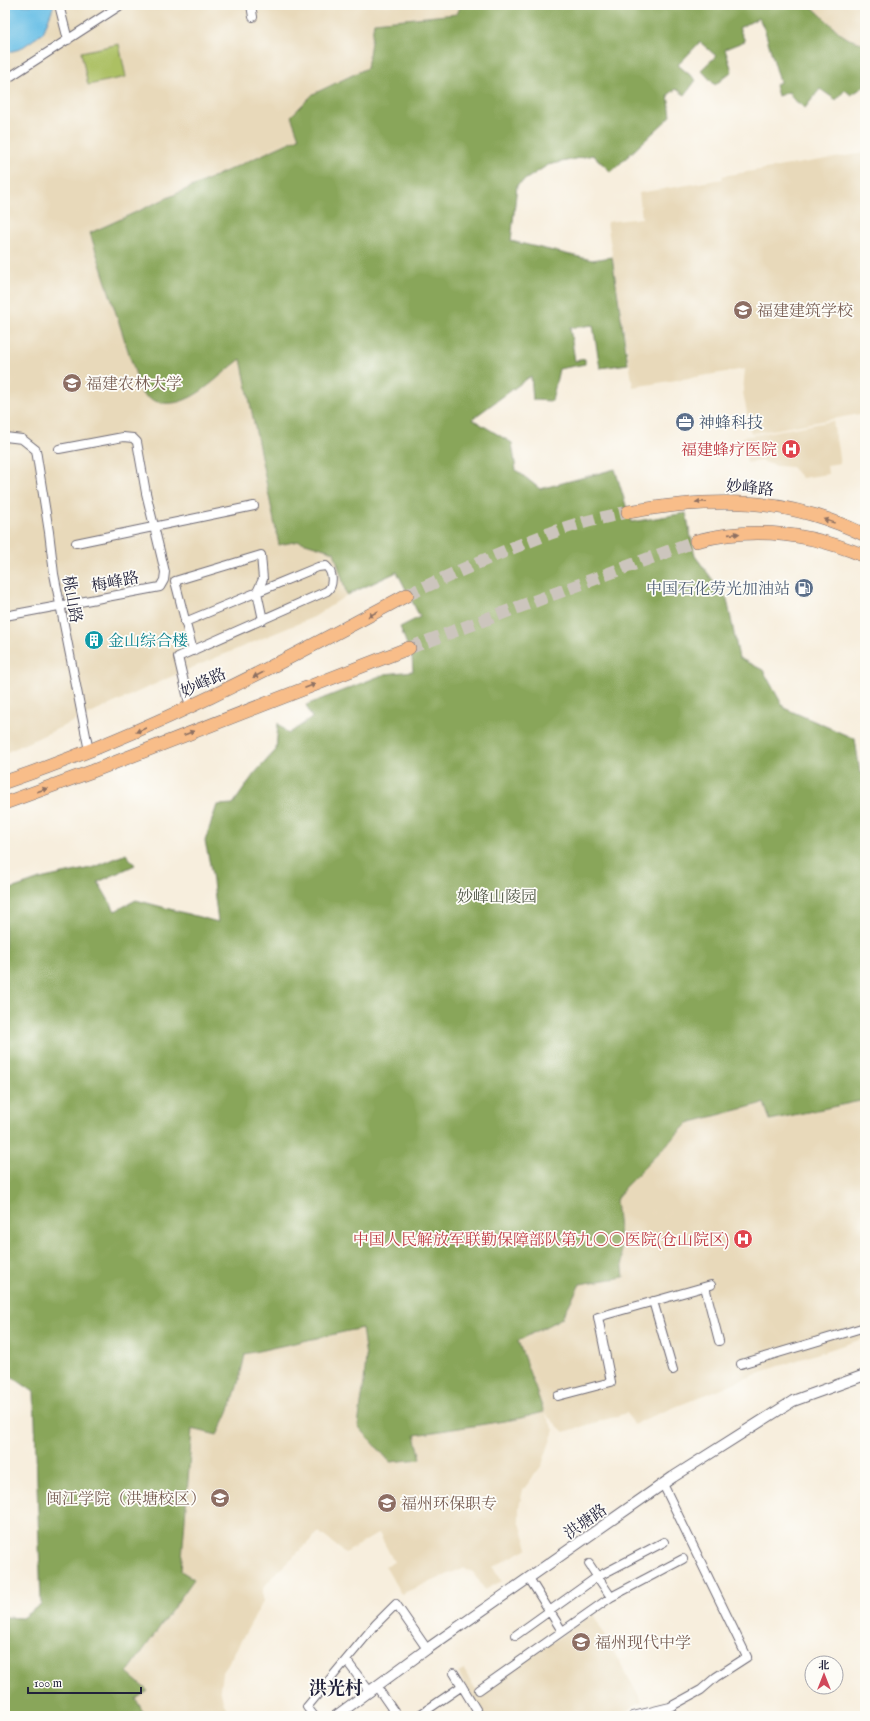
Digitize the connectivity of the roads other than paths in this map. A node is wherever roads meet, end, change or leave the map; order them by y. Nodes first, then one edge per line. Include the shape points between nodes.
1 (59, 5) edge
2 (120, 5) edge
3 (251, 5) edge
4 (112, 8) edge
5 (253, 17) dead end
6 (68, 40) junction
7 (5, 80) edge
8 (5, 437) edge
9 (59, 449) dead end
10 (254, 506) dead end
11 (628, 512) tunnel mouth
12 (154, 526) junction
13 (865, 535) edge
14 (696, 540) tunnel mouth
15 (76, 542) dead end
16 (865, 556) edge
17 (257, 592) junction
18 (407, 595) tunnel mouth
19 (60, 606) junction
20 (5, 616) edge
21 (263, 620) junction
22 (185, 622) junction
23 (409, 648) tunnel mouth
24 (193, 650) junction
25 (190, 708) junction
26 (89, 751) junction
27 (5, 782) edge
28 (5, 803) edge
29 (653, 1301) junction
30 (865, 1327) edge
31 (719, 1341) dead end
32 (741, 1364) dead end
33 (673, 1370) dead end
34 (865, 1375) edge
35 (558, 1396) dead end
36 (663, 1484) junction
37 (664, 1542) dead end
38 (683, 1559) dead end
39 (589, 1564) dead end
40 (597, 1577) junction
41 (529, 1578) junction
42 (611, 1597) junction
43 (550, 1611) junction
44 (562, 1631) junction
45 (516, 1635) dead end
46 (427, 1649) junction
47 (346, 1660) junction
48 (454, 1674) dead end
49 (462, 1686) junction
50 (373, 1689) junction
51 (479, 1690) dead end
52 (314, 1716) edge
53 (336, 1716) edge
54 (397, 1716) edge
55 (418, 1716) edge
56 (480, 1716) edge
57 (633, 1716) edge

1 - 6 street
2 - 4 street
3 - 5 street
4 - 6 street
6 - 7 street
8 - 19 street, 桃山路 via 22,439 36,450
9 - 12 street via 123,438 136,440
10 - 12 street
13 -> 11 main road, 妙峰路 via 809,514 755,504 697,502
12 - 15 street
12 - 19 street, 梅峰路 via 165,572 160,587
14 -> 16 main road via 738,534 774,533 814,538
17 - 21 street
17 - 21 street via 322,566 328,568 332,578 327,592
17 - 22 street
17 - 22 street via 263,579 261,555 175,581
18 -> 25 main road, 妙峰路 via 296,656
19 - 20 street, 梅峰路
19 - 26 street, 桃山路
21 - 24 street
22 - 24 street
28 -> 23 main road
24 - 25 street via 178,657
25 -> 26 main road, 妙峰路
26 - 27 main road, 妙峰路
29 - 31 street via 708,1286
29 - 33 street
29 - 35 street via 598,1317 611,1382
30 - 32 street
34 - 36 street, 洪塘路 via 793,1401
36 - 41 street, 洪塘路
36 - 57 street via 747,1657 701,1690 670,1706
37 - 40 street
38 - 42 street
39 - 40 street
40 - 42 street
40 - 43 street
41 - 43 street
41 - 46 street, 洪塘路
42 - 44 street
43 - 44 street
43 - 45 street
44 - 51 street
46 - 47 street via 396,1604
46 - 50 street, 洪塘路
47 - 50 street
47 - 52 street via 307,1707
48 - 49 street
49 - 55 street
49 - 56 street
50 - 53 street, 洪塘路
50 - 54 street

